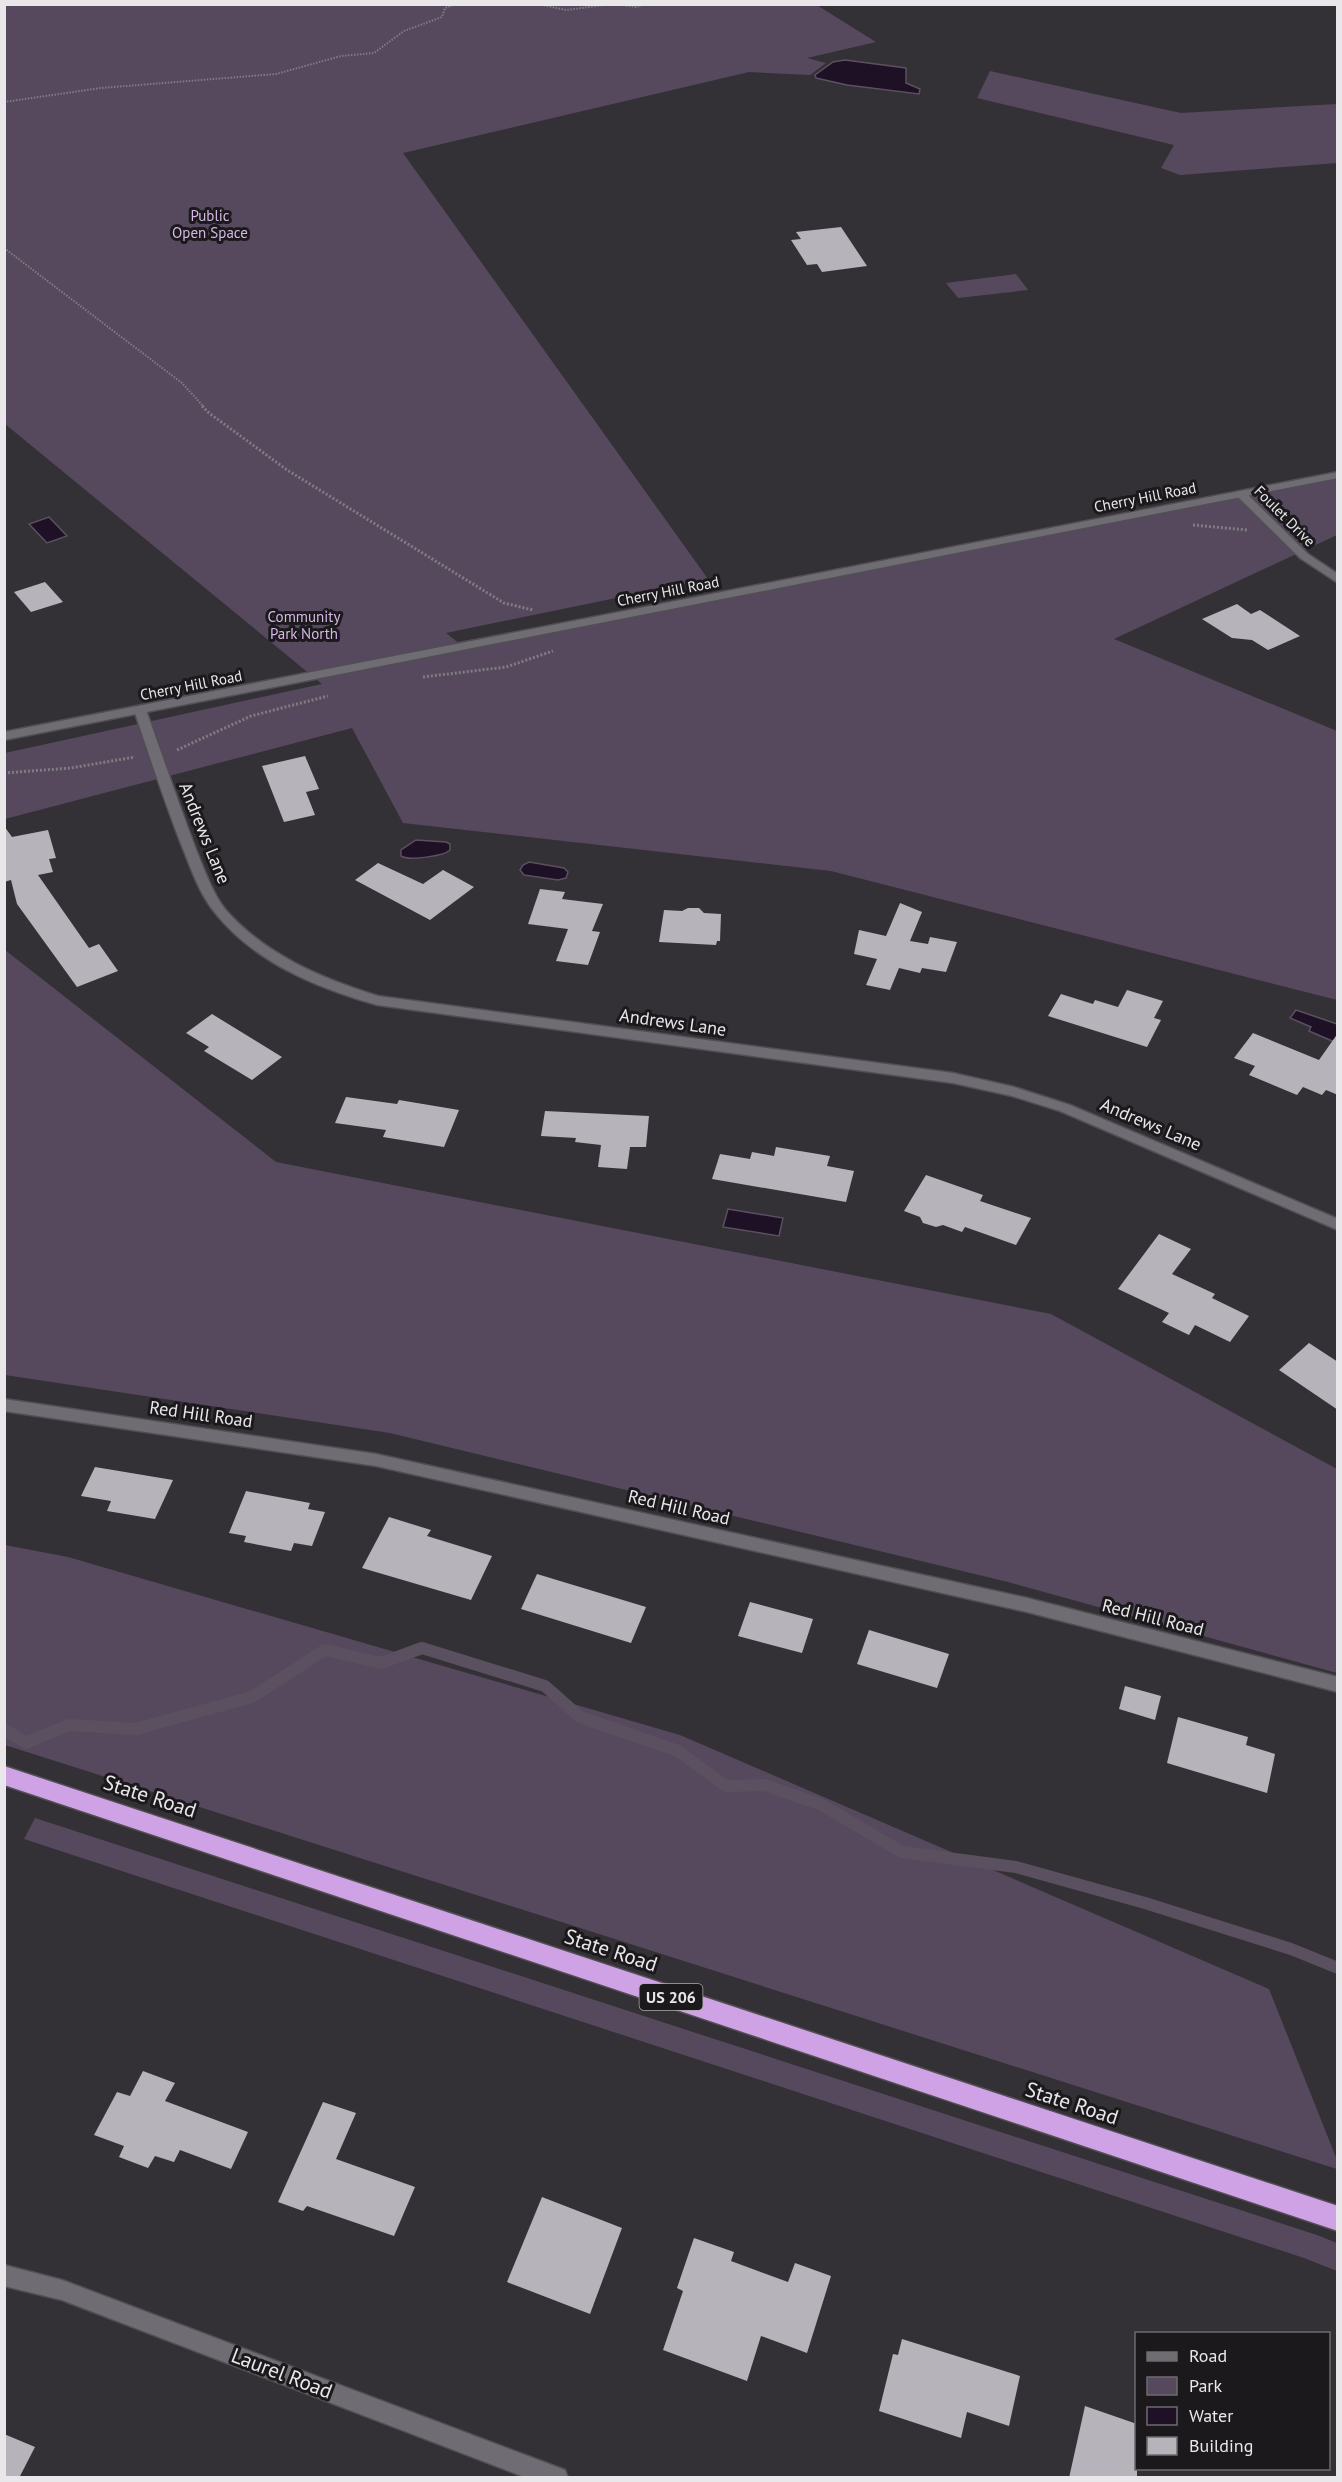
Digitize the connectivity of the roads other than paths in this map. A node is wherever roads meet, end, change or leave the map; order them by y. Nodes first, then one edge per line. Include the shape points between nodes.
1 (1338, 475) edge
2 (1241, 494) junction
3 (1338, 580) edge
4 (140, 710) junction
5 (4, 736) edge
6 (1338, 1225) edge
7 (4, 1405) edge
8 (1338, 1685) edge
9 (4, 1774) edge
10 (1338, 2219) edge
11 (4, 2275) edge
12 (557, 2478) edge

1 - 2 street, Cherry Hill Road
2 - 3 street, Foulet Drive via 1304,556
2 - 4 street, Cherry Hill Road
4 - 5 street, Cherry Hill Road
4 - 6 street, Andrews Lane via 178,820 220,911 268,955 337,989 377,1000 953,1078 1014,1092 1120,1130
7 - 8 street, Red Hill Road via 376,1460 1027,1605
9 - 10 highway, State Road / US 206
11 - 12 street, Laurel Road via 62,2289

